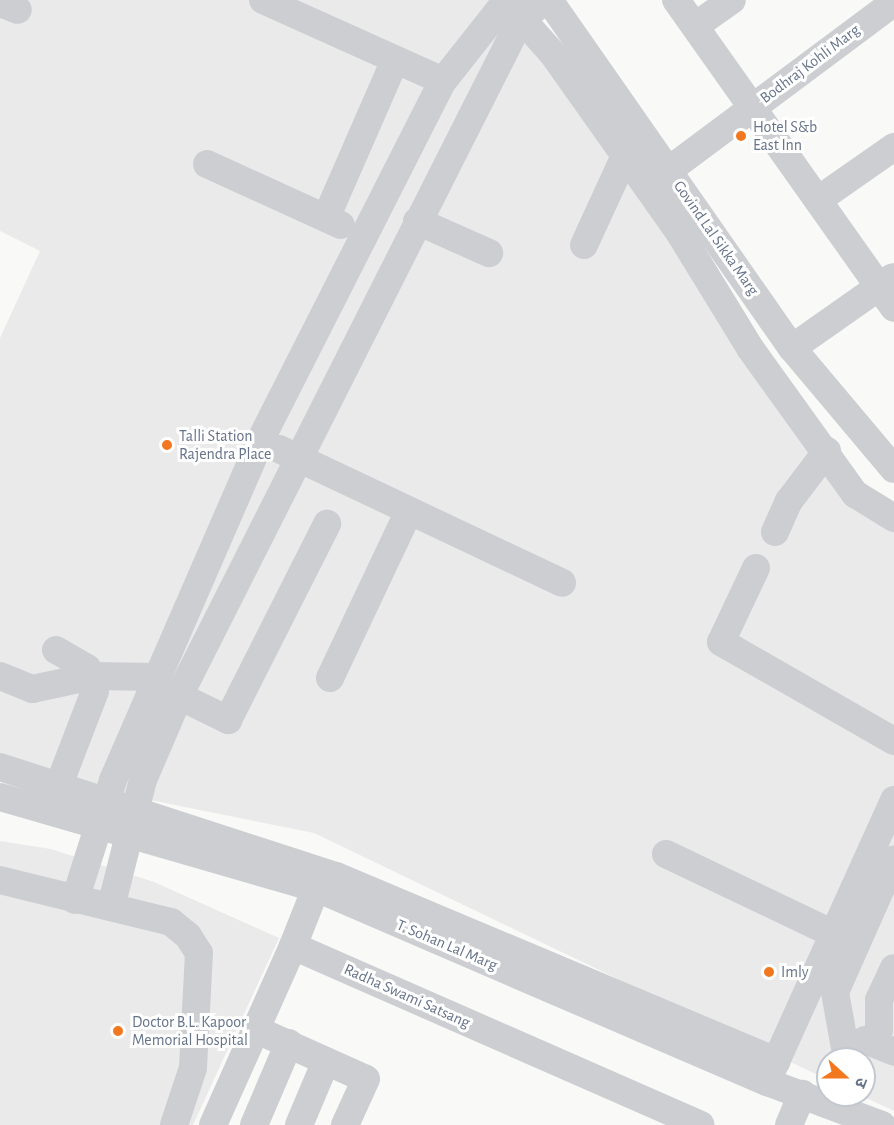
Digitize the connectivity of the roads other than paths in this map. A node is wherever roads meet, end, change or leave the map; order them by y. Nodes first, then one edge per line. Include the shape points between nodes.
1 (547, 0) edge
2 (676, 0) edge
3 (732, 0) edge
4 (894, 2) edge
5 (281, 4) edge
6 (510, 5) edge
7 (695, 26) junction
8 (395, 60) junction
9 (443, 81) junction
10 (753, 107) junction
11 (894, 147) edge
12 (625, 156) junction
13 (207, 164) dead end
14 (669, 170) junction
15 (818, 200) junction
16 (326, 218) junction
17 (417, 221) junction
18 (362, 235) junction
19 (584, 245) dead end
20 (489, 253) dead end
21 (889, 291) edge
22 (792, 348) junction
23 (261, 440) junction
24 (827, 451) junction
25 (296, 458) junction
26 (894, 469) edge
27 (408, 513) junction
28 (894, 518) edge
29 (327, 524) dead end
30 (775, 532) dead end
31 (756, 568) dead end
32 (562, 583) dead end
33 (56, 650) dead end
34 (0, 676) edge
35 (93, 676) junction
36 (158, 677) junction
37 (330, 678) dead end
38 (179, 696) junction
39 (894, 741) edge
40 (0, 767) edge
41 (59, 785) junction
42 (0, 797) edge
43 (107, 799) junction
44 (894, 800) edge
45 (136, 808) junction
46 (98, 826) junction
47 (131, 836) junction
48 (666, 854) dead end
49 (894, 859) edge
50 (0, 880) edge
51 (316, 888) junction
52 (75, 900) junction
53 (111, 907) junction
54 (834, 934) junction
55 (293, 946) junction
56 (894, 968) edge
57 (871, 1044) edge
58 (326, 1061) junction
59 (772, 1071) junction
60 (802, 1094) junction
61 (233, 1103) dead end
62 (870, 1113) edge
63 (266, 1121) edge
64 (174, 1125) edge
65 (213, 1125) edge
66 (299, 1125) edge
67 (345, 1125) edge
68 (700, 1125) edge
69 (789, 1125) edge

1 - 6 street
1 - 14 street, Govind Lal Sikka Marg
2 - 7 street
3 - 7 street
4 - 10 street, Bodhraj Kohli Marg
5 - 8 street
6 - 9 street
6 - 12 street via 553,54
6 - 17 street
7 - 10 street
8 - 9 street
8 - 16 street
9 - 18 street
10 - 14 street, Bodhraj Kohli Marg
10 - 15 street
11 - 15 street
12 - 19 street
12 - 24 street via 750,348
13 - 16 street
14 - 22 street, Govind Lal Sikka Marg
15 - 21 street
16 - 18 street
17 - 20 street
17 - 25 street
18 - 23 street
21 - 22 street
22 - 26 street, Govind Lal Sikka Marg
23 - 25 street
23 - 36 street
24 - 28 street via 855,494
24 - 30 street via 789,501
25 - 27 street
25 - 38 street
27 - 32 street
27 - 37 street
29 - 38 street via 228,720
31 - 39 street via 721,642
33 - 35 street
34 - 35 street via 32,689
35 - 36 street
35 - 41 street via 95,691
36 - 43 street
38 - 45 street
40 - 41 street, T. Sohan Lal Marg
41 - 43 street, T. Sohan Lal Marg
42 - 46 street, T. Sohan Lal Marg
43 - 45 street, T. Sohan Lal Marg
43 - 46 street
44 - 54 street
45 - 47 street
45 - 59 street, T. Sohan Lal Marg via 336,876
46 - 47 street, T. Sohan Lal Marg
46 - 52 street
47 - 51 street, T. Sohan Lal Marg
47 - 53 street
48 - 54 street
49 - 57 street via 835,992
50 - 52 street
51 - 55 street
51 - 59 street, T. Sohan Lal Marg
52 - 53 street
53 - 64 street via 171,922 199,953 193,1068
54 - 59 street
55 - 65 street
55 - 68 street, Radha Swami Satsang
56 - 57 street via 879,1000
58 - 63 street via 278,1039
58 - 66 street
58 - 67 street via 366,1080
59 - 60 street, T. Sohan Lal Marg
60 - 62 street, T. Sohan Lal Marg
60 - 69 street
61 - 63 street

